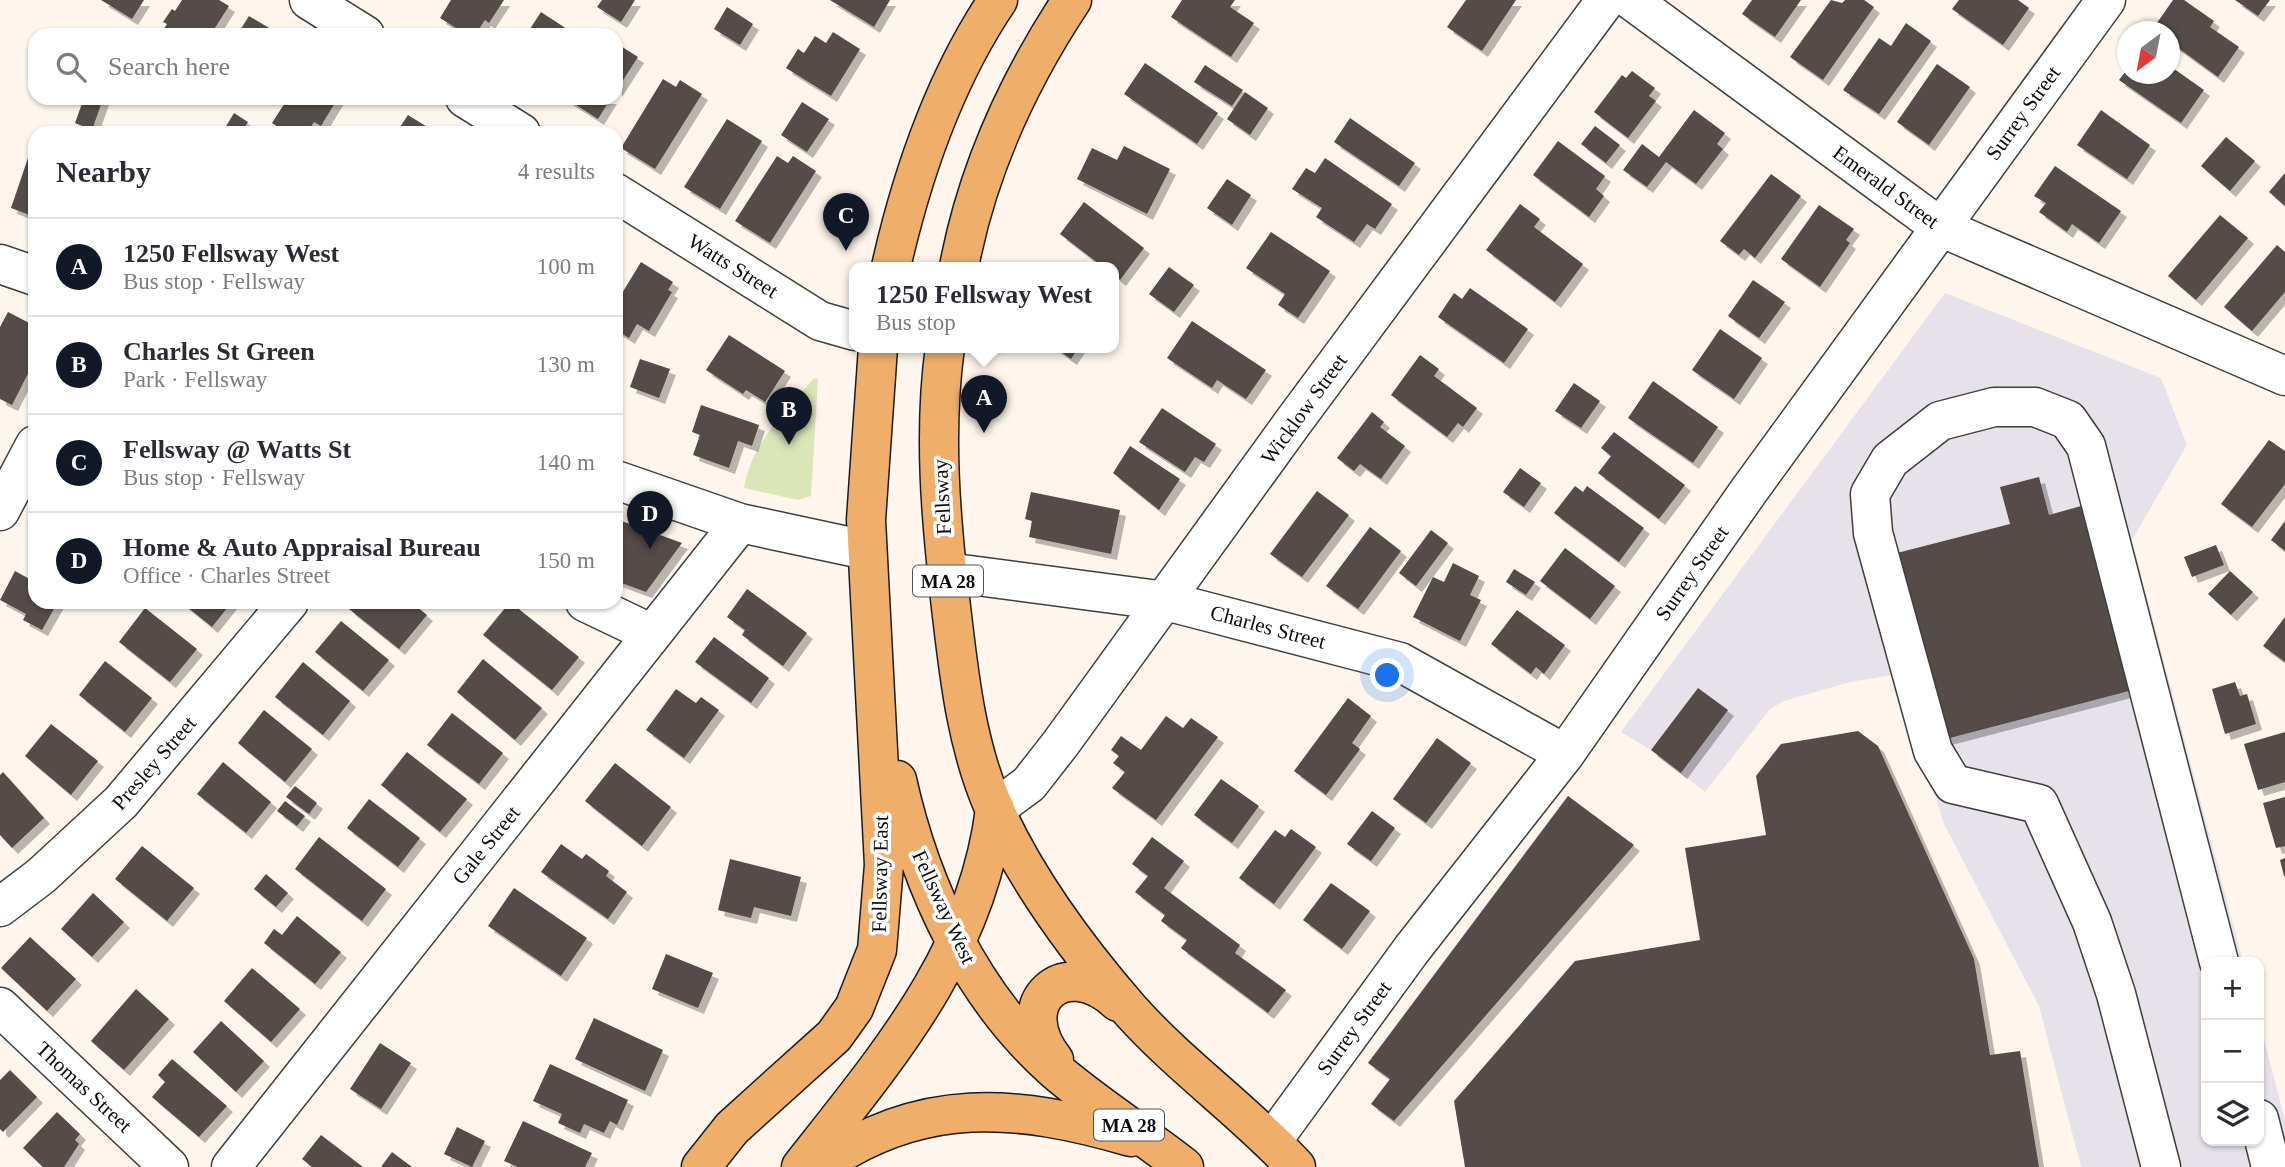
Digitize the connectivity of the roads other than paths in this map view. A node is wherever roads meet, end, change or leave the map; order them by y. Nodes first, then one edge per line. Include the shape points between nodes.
1 (309, 0) edge
2 (1072, 0) edge
3 (1606, 0) edge
4 (1631, 0) edge
5 (2106, 0) edge
6 (993, 2) edge
7 (354, 28) edge
8 (476, 105) edge
9 (510, 126) edge
10 (623, 197) edge
11 (1940, 228) junction
12 (892, 262) edge
13 (960, 262) edge
14 (0, 264) edge
15 (28, 274) edge
16 (849, 329) edge
17 (878, 353) edge
18 (945, 353) edge
19 (2285, 375) edge
20 (28, 458) edge
21 (623, 482) edge
22 (0, 511) edge
23 (740, 523) junction
24 (866, 550) junction
25 (947, 572) junction
26 (1166, 601) junction
27 (283, 609) edge
28 (600, 609) edge
29 (652, 634) junction
30 (877, 682) junction
31 (1565, 754) junction
32 (995, 809) junction
33 (0, 907) edge
34 (957, 944) junction
35 (2217, 957) edge
36 (0, 1007) edge
37 (1153, 1035) junction
38 (1073, 1084) junction
39 (2264, 1139) edge
40 (1155, 1144) junction
41 (1284, 1154) edge
42 (169, 1167) edge
43 (232, 1167) edge
44 (701, 1167) edge
45 (801, 1167) edge
46 (819, 1167) edge
47 (1184, 1167) edge
48 (2161, 1167) edge
49 (2271, 1167) edge

1 - 7 street
2 - 13 main road via 1033,63 995,146
3 - 26 street, Wicklow Street
4 - 11 street, Emerald Street
5 - 11 street, Surrey Street
6 - 12 main road via 925,148
8 - 9 street
10 - 16 street, Watts Street via 820,321
11 - 19 street, Emerald Street
11 - 31 street, Surrey Street
14 - 15 street
17 - 24 main road, MA 28
18 - 25 main road, Fellsway / MA 28 via 939,452
20 - 22 street
21 - 23 street
23 - 24 street
23 - 29 street, Gale Street
24 - 30 main road, MA 28
25 - 26 street, Charles Street
25 - 32 main road, Fellsway / MA 28 via 962,696 975,755
26 - 31 street, Charles Street via 1400,662
26 - 32 street, Wicklow Street via 1030,784
27 - 33 street, Presley Street via 121,802
28 - 29 street
29 - 43 street, Gale Street
30 - 34 main road, Fellsway West / MA 28 via 912,838
30 - 44 main road, Fellsway East via 884,865 881,927 871,971 854,1008 834,1036 732,1128
31 - 41 street, Surrey Street via 1412,949
32 - 34 main road via 981,881
32 - 37 main road, MA 28 via 1062,923
34 - 38 main road, Fellsway West / MA 28 via 1002,1013 1027,1043
34 - 45 main road via 896,1042
35 - 48 street via 2086,446 2068,420 2035,407 1994,407 1940,421 1891,460 1870,494 1873,533 1933,751 1953,784 2039,804 2096,934
36 - 42 street, Thomas Street
37 - 38 main road via 1093,984 1067,981 1051,988 1039,1003 1040,1038
37 - 41 main road, MA 28
38 - 40 main road, Fellsway West / MA 28
39 - 49 street
40 - 46 main road via 1079,1123 973,1111 889,1129
40 - 47 main road, Fellsway West / MA 28

